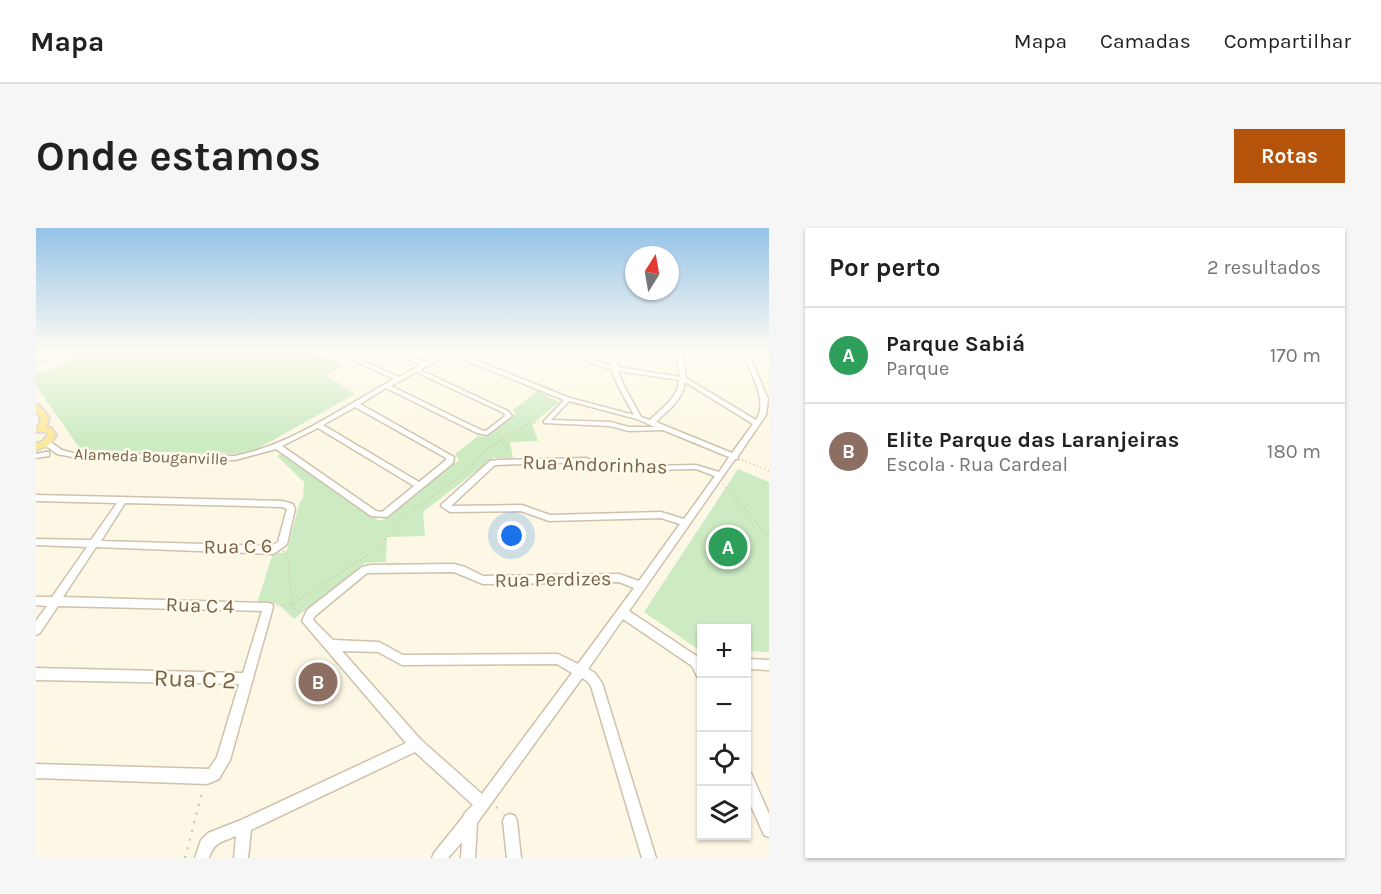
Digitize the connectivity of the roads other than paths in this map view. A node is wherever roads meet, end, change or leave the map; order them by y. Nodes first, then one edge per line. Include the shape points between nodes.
1 (395, 381) edge
2 (440, 381) edge
3 (524, 381) edge
4 (617, 381) edge
5 (684, 381) edge
6 (686, 381) edge
7 (758, 381) edge
8 (386, 386) junction
9 (568, 399) junction
10 (355, 404) junction
11 (36, 408) edge
12 (639, 418) junction
13 (651, 423) junction
14 (757, 424) junction
15 (318, 425) junction
16 (39, 429) edge
17 (666, 429) junction
18 (46, 442) junction
19 (277, 446) junction
20 (36, 447) edge
21 (46, 454) dead end
22 (36, 456) edge
23 (735, 457) junction
24 (720, 477) junction
25 (420, 486) junction
26 (36, 498) edge
27 (123, 501) junction
28 (686, 523) junction
29 (36, 543) edge
30 (94, 544) junction
31 (641, 586) junction
32 (36, 601) edge
33 (56, 601) junction
34 (621, 612) junction
35 (36, 630) edge
36 (330, 645) junction
37 (697, 661) edge
38 (751, 664) edge
39 (769, 665) edge
40 (581, 670) junction
41 (36, 674) edge
42 (247, 679) junction
43 (416, 746) junction
44 (36, 771) edge
45 (750, 786) edge
46 (483, 804) junction
47 (470, 818) junction
48 (510, 820) road end
49 (244, 826) junction
50 (769, 830) edge
51 (202, 858) edge
52 (241, 858) edge
53 (439, 858) edge
54 (468, 858) edge
55 (514, 858) edge
56 (649, 858) edge

1 - 8 street, Alameda Bouganville
2 - 8 street via 509,414 487,433 479,432
3 - 9 street
4 - 12 street
5 - 13 street via 681,393
6 - 14 street
7 - 14 street via 765,408
8 - 10 street, Alameda Bouganville
9 - 12 street
9 - 17 street via 545,420
10 - 15 street, Alameda Bouganville
10 - 25 street via 450,457
11 - 16 main road via 45,418
12 - 13 street
13 - 17 street
14 - 23 street
15 - 19 street, Alameda Bouganville
15 - 25 street
16 - 18 main road via 51,432
17 - 23 street
18 - 19 street, Alameda Bouganville via 73,455 224,458 247,456
18 - 20 main road
19 - 25 street via 378,516
21 - 22 street
23 - 24 street
24 - 28 street
24 - 28 street, Rua Andorinhas via 696,467 604,469 587,460 498,462 446,504 450,508 527,508 549,518 661,515
26 - 27 street
27 - 30 street
27 - 30 street, Rua C 6 via 286,504 291,509 280,547 273,550
28 - 31 street
29 - 30 street, Rua C 6
30 - 33 street
31 - 34 street
31 - 36 street, Rua Perdizes via 619,578 483,580 461,568 370,569 310,613 307,621
32 - 33 street, Rua C 4
33 - 35 street
33 - 42 street, Rua C 4 via 268,607
34 - 37 street
34 - 40 street
36 - 40 street via 379,647 402,660 558,658
36 - 43 street
38 - 39 street
40 - 46 street
40 - 56 street via 596,683
41 - 42 street, Rua C 2
42 - 44 street, Rua C 2 via 220,767 214,774 207,777
43 - 46 street
43 - 49 street
45 - 50 street
46 - 47 street
47 - 53 street
47 - 54 street
48 - 55 street
49 - 51 street via 213,838
49 - 52 street

